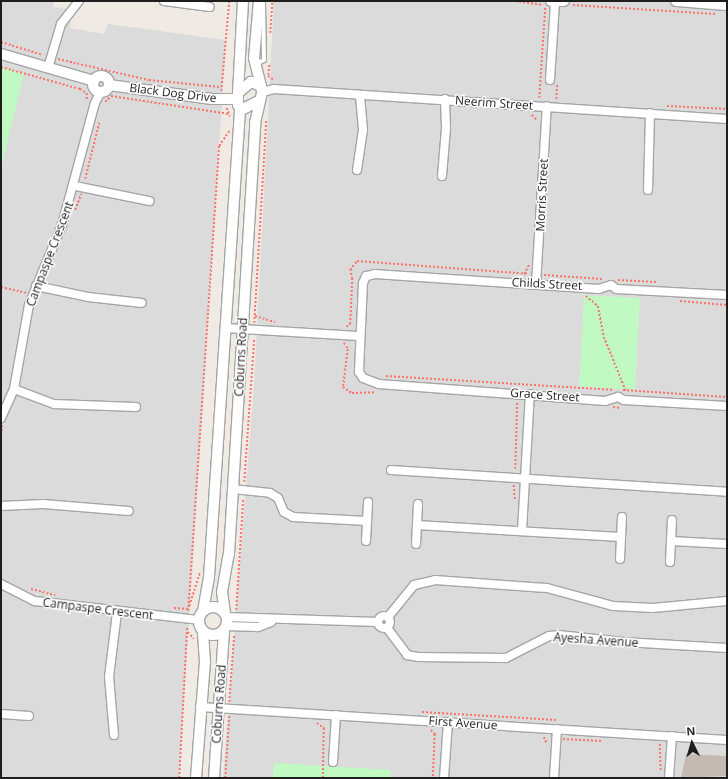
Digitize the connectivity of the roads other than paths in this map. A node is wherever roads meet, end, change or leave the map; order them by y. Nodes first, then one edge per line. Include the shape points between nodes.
1 (79, 1) edge
2 (164, 1) edge
3 (243, 1) edge
4 (258, 1) edge
5 (263, 1) edge
6 (676, 1) edge
7 (557, 4) edge
8 (727, 5) edge
9 (210, 7) dead end
10 (1, 54) edge
11 (255, 64) junction
12 (48, 68) junction
13 (550, 80) dead end
14 (105, 88) junction
15 (262, 92) junction
16 (360, 95) junction
17 (445, 100) junction
18 (239, 104) junction
19 (547, 106) junction
20 (650, 113) junction
21 (727, 119) edge
22 (357, 170) dead end
23 (442, 176) dead end
24 (75, 186) junction
25 (648, 190) dead end
26 (149, 201) dead end
27 (536, 284) junction
28 (36, 286) junction
29 (727, 295) edge
30 (142, 303) dead end
31 (224, 328) junction
32 (242, 328) junction
33 (359, 336) junction
34 (14, 389) junction
35 (530, 394) junction
36 (727, 406) edge
37 (136, 407) dead end
38 (1, 418) edge
39 (391, 470) dead end
40 (525, 478) junction
41 (233, 490) junction
42 (727, 492) edge
43 (368, 502) dead end
44 (418, 504) dead end
45 (1, 506) edge
46 (130, 511) dead end
47 (622, 517) dead end
48 (672, 520) dead end
49 (367, 521) junction
50 (417, 525) junction
51 (522, 531) junction
52 (621, 537) junction
53 (671, 540) junction
54 (366, 541) dead end
55 (416, 544) dead end
56 (727, 544) edge
57 (620, 559) dead end
58 (670, 562) dead end
59 (1, 584) edge
60 (727, 601) edge
61 (117, 613) junction
62 (200, 615) junction
63 (388, 617) junction
64 (228, 621) junction
65 (276, 621) junction
66 (378, 622) junction
67 (387, 628) junction
68 (203, 632) junction
69 (727, 648) edge
70 (200, 707) junction
71 (219, 708) junction
72 (1, 714) edge
73 (336, 715) junction
74 (29, 716) dead end
75 (448, 722) junction
76 (557, 729) junction
77 (114, 735) dead end
78 (672, 736) junction
79 (727, 740) edge
80 (333, 762) dead end
81 (196, 778) edge
82 (214, 778) edge
83 (444, 778) edge
84 (554, 778) edge
85 (669, 778) edge

1 - 12 street via 61,24
2 - 9 street
3 - 18 street, Coburns Road
4 - 11 street, Coburns Road
5 - 11 lane via 264,60
6 - 8 street
7 - 13 street
10 - 12 street
11 - 15 street, Coburns Road
12 - 14 street, Black Dog Drive via 94,81 104,77
14 - 18 street, Black Dog Drive via 224,99
14 - 24 street, Campaspe Crescent via 95,103
15 - 16 street, Neerim Street
15 - 18 street via 250,108
15 - 18 street via 251,82
15 - 32 street, Coburns Road via 256,117
16 - 17 street, Neerim Street
16 - 22 street via 363,130
17 - 19 street, Neerim Street
17 - 23 street via 446,128
18 - 31 street, Coburns Road
19 - 20 street, Neerim Street
19 - 27 street, Morris Street
20 - 21 street, Neerim Street
20 - 25 street
24 - 26 street
24 - 28 street, Campaspe Crescent via 62,225
27 - 29 street, Childs Street via 599,289 611,285 616,289
27 - 33 street, Childs Street via 375,274 366,276 363,283
28 - 30 street via 88,297
28 - 34 street, Campaspe Crescent
31 - 32 street
31 - 62 street, Coburns Road via 211,558
32 - 33 street
32 - 41 street, Coburns Road
33 - 35 street, Grace Street via 359,372 363,378 379,384
34 - 37 street via 54,404
34 - 38 street, Campaspe Crescent
35 - 36 street, Grace Street via 605,401 618,397 624,400
35 - 40 street
39 - 40 street
40 - 42 street
40 - 51 street
41 - 49 street via 275,495 284,512 293,517
41 - 64 street, Coburns Road via 229,554 222,592
43 - 49 street
44 - 50 street
45 - 46 street via 43,504
47 - 52 street
48 - 53 street
49 - 54 street
50 - 51 street
50 - 55 street
51 - 52 street
52 - 57 street
53 - 56 street
53 - 58 street
59 - 61 street, Campaspe Crescent via 35,601
60 - 63 street via 653,608 613,606 547,588 435,580 414,585
61 - 62 street, Campaspe Crescent via 188,619
61 - 77 street via 109,677
62 - 64 street via 217,607
62 - 68 street, Coburns Road
63 - 66 street via 381,617
63 - 67 street via 391,624
64 - 65 street
64 - 65 street via 258,626
64 - 68 street via 216,635
64 - 71 street, Coburns Road
65 - 66 street via 298,618
66 - 67 street, Ayesha Avenue via 380,627
67 - 69 street, Ayesha Avenue via 407,655 418,656 506,658 549,636 559,635
68 - 70 street, Coburns Road via 205,662
70 - 71 street, First Avenue
70 - 81 street, Coburns Road
71 - 73 street, First Avenue
71 - 82 street, Coburns Road
72 - 74 street
73 - 75 street, First Avenue
73 - 80 street
75 - 76 street, First Avenue
75 - 83 street
76 - 78 street, First Avenue
76 - 84 street
78 - 79 street, First Avenue
78 - 85 street

